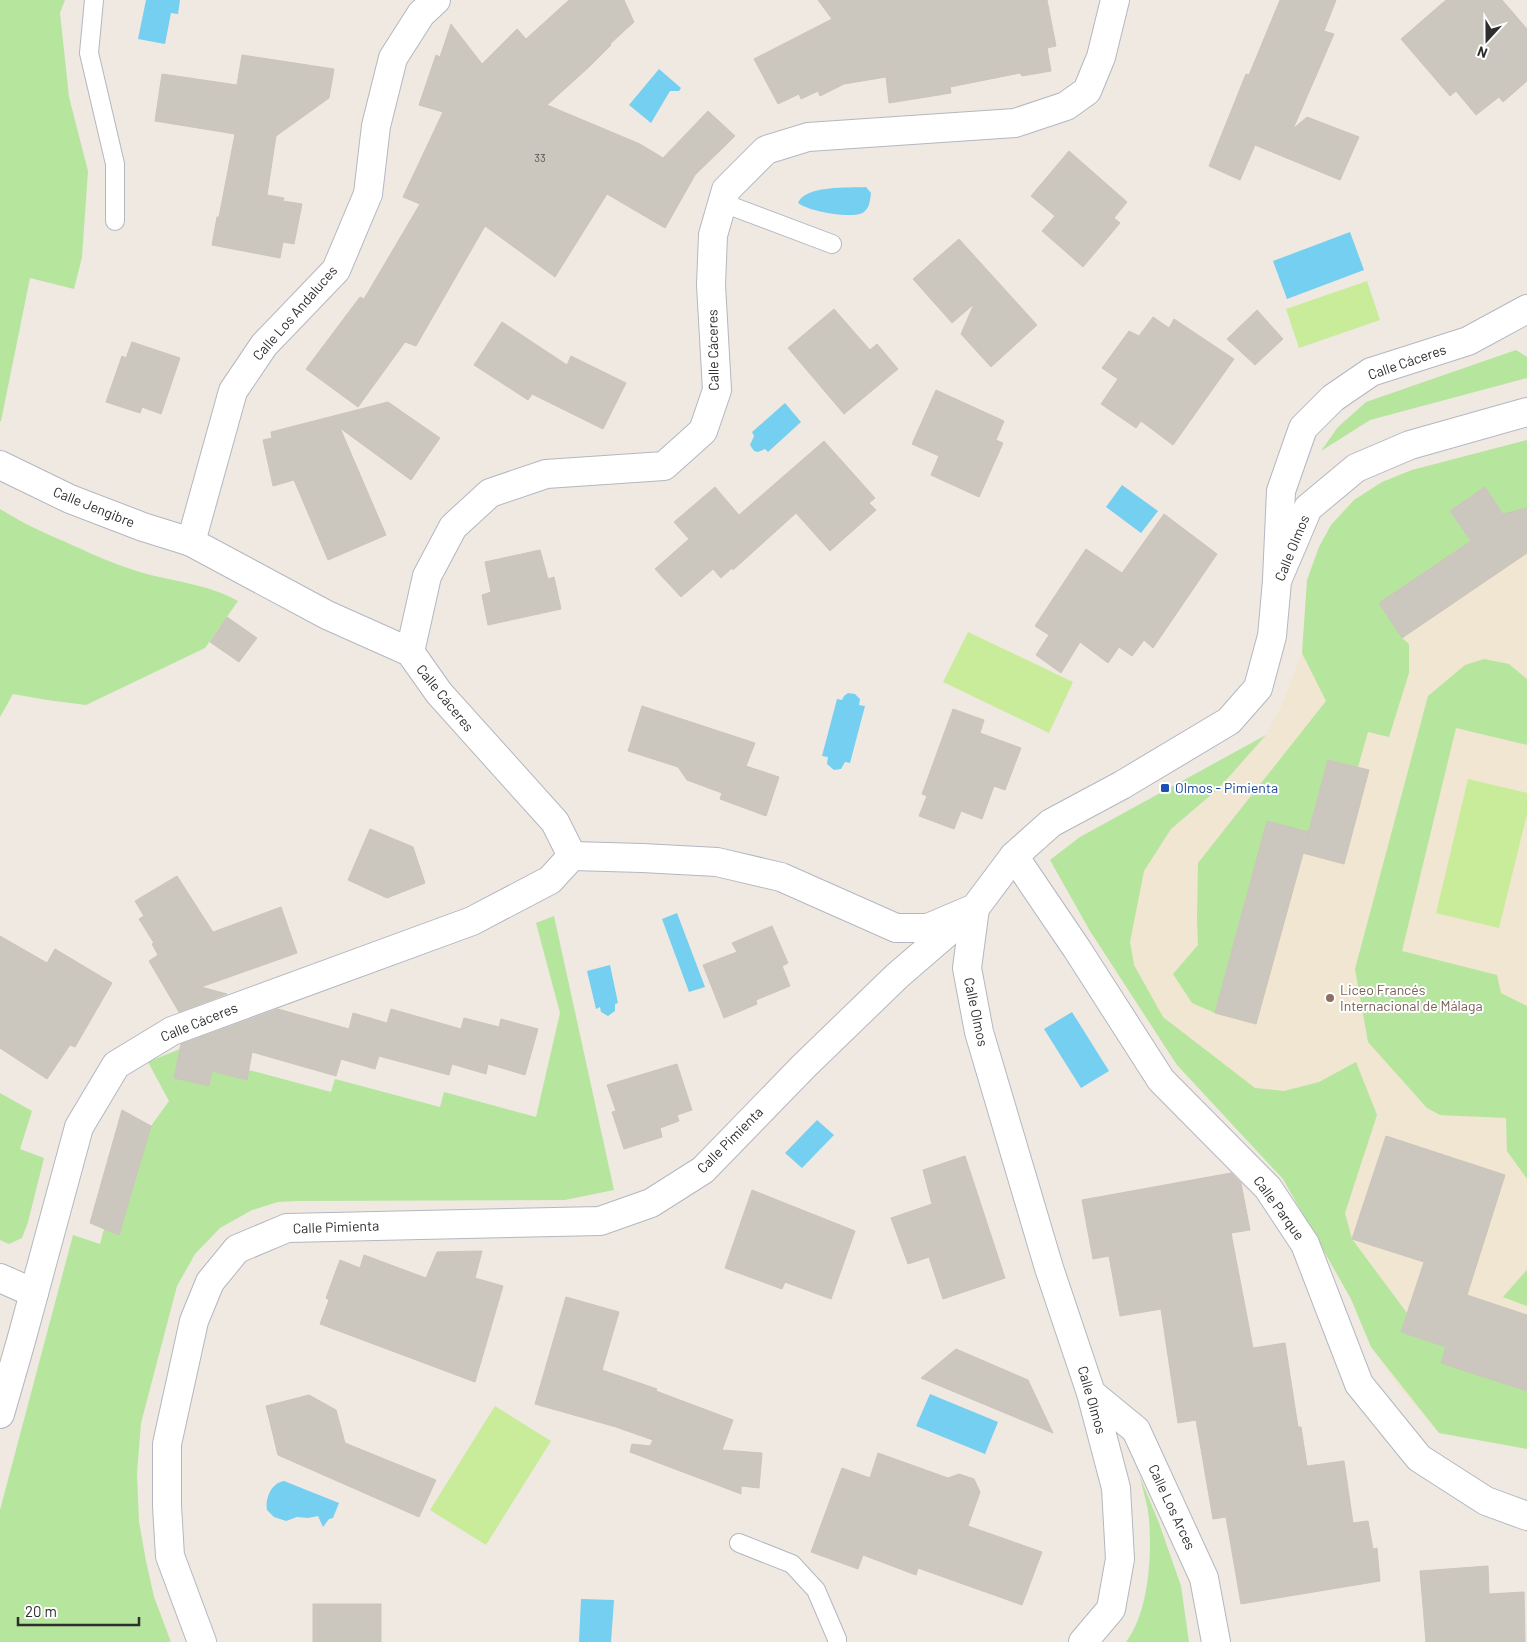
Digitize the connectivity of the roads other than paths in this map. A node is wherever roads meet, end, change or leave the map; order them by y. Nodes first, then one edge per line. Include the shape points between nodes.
1 (94, 0) edge
2 (436, 0) edge
3 (1115, 0) edge
4 (723, 203) junction
5 (115, 221) dead end
6 (832, 244) dead end
7 (1527, 309) edge
8 (1527, 412) edge
9 (0, 465) edge
10 (191, 542) junction
11 (1277, 581) junction
12 (410, 652) junction
13 (572, 856) junction
14 (1014, 856) junction
15 (976, 908) junction
16 (0, 1278) edge
17 (34, 1294) junction
18 (1091, 1393) junction
19 (0, 1414) edge
20 (1527, 1516) edge
21 (739, 1543) dead end
22 (202, 1642) edge
23 (837, 1642) edge
24 (1083, 1642) edge
25 (1216, 1642) edge

1 - 5 lane via 89,53 115,164
2 - 10 street, Calle Los Andaluces via 421,14 393,58 376,126 368,194 336,270 264,345 233,391
3 - 4 street, Calle Cáceres via 1101,57 1087,91 1066,106 1015,123 808,137 766,150 726,190
4 - 6 lane
4 - 12 street, Calle Cáceres via 713,235 711,284 717,390 703,431 664,466 546,474 490,493 453,526 427,576
7 - 11 street, Calle Cáceres via 1468,341 1371,372 1333,398 1303,428 1282,491
8 - 11 street, Calle Olmos via 1410,445 1356,468 1308,508
9 - 10 street, Calle Jengibre via 70,499
10 - 12 street via 327,615
11 - 14 street, Calle Olmos via 1272,636 1258,688 1229,722 1051,823
12 - 13 street, Calle Cáceres via 439,693 554,822
13 - 15 street via 717,862 781,877 896,928 928,928
13 - 17 street, Calle Cáceres via 550,880 472,921 172,1031 116,1065 79,1127
14 - 15 street, Calle Olmos
14 - 20 street, Calle Parque via 1161,1080 1268,1188 1305,1244 1359,1384 1419,1458 1486,1501
15 - 18 street, Calle Olmos via 967,968 979,1032
15 - 22 street, Calle Pimienta via 897,976 703,1170 651,1203 600,1221 288,1228 237,1249 210,1282 194,1320 167,1444 166,1506 170,1556
16 - 17 street
17 - 19 street, Calle Cáceres
18 - 24 street, Calle Olmos via 1116,1488 1120,1559 1111,1609
18 - 25 street, Calle Los Arces via 1136,1430 1204,1578
21 - 23 lane via 792,1564 816,1590

